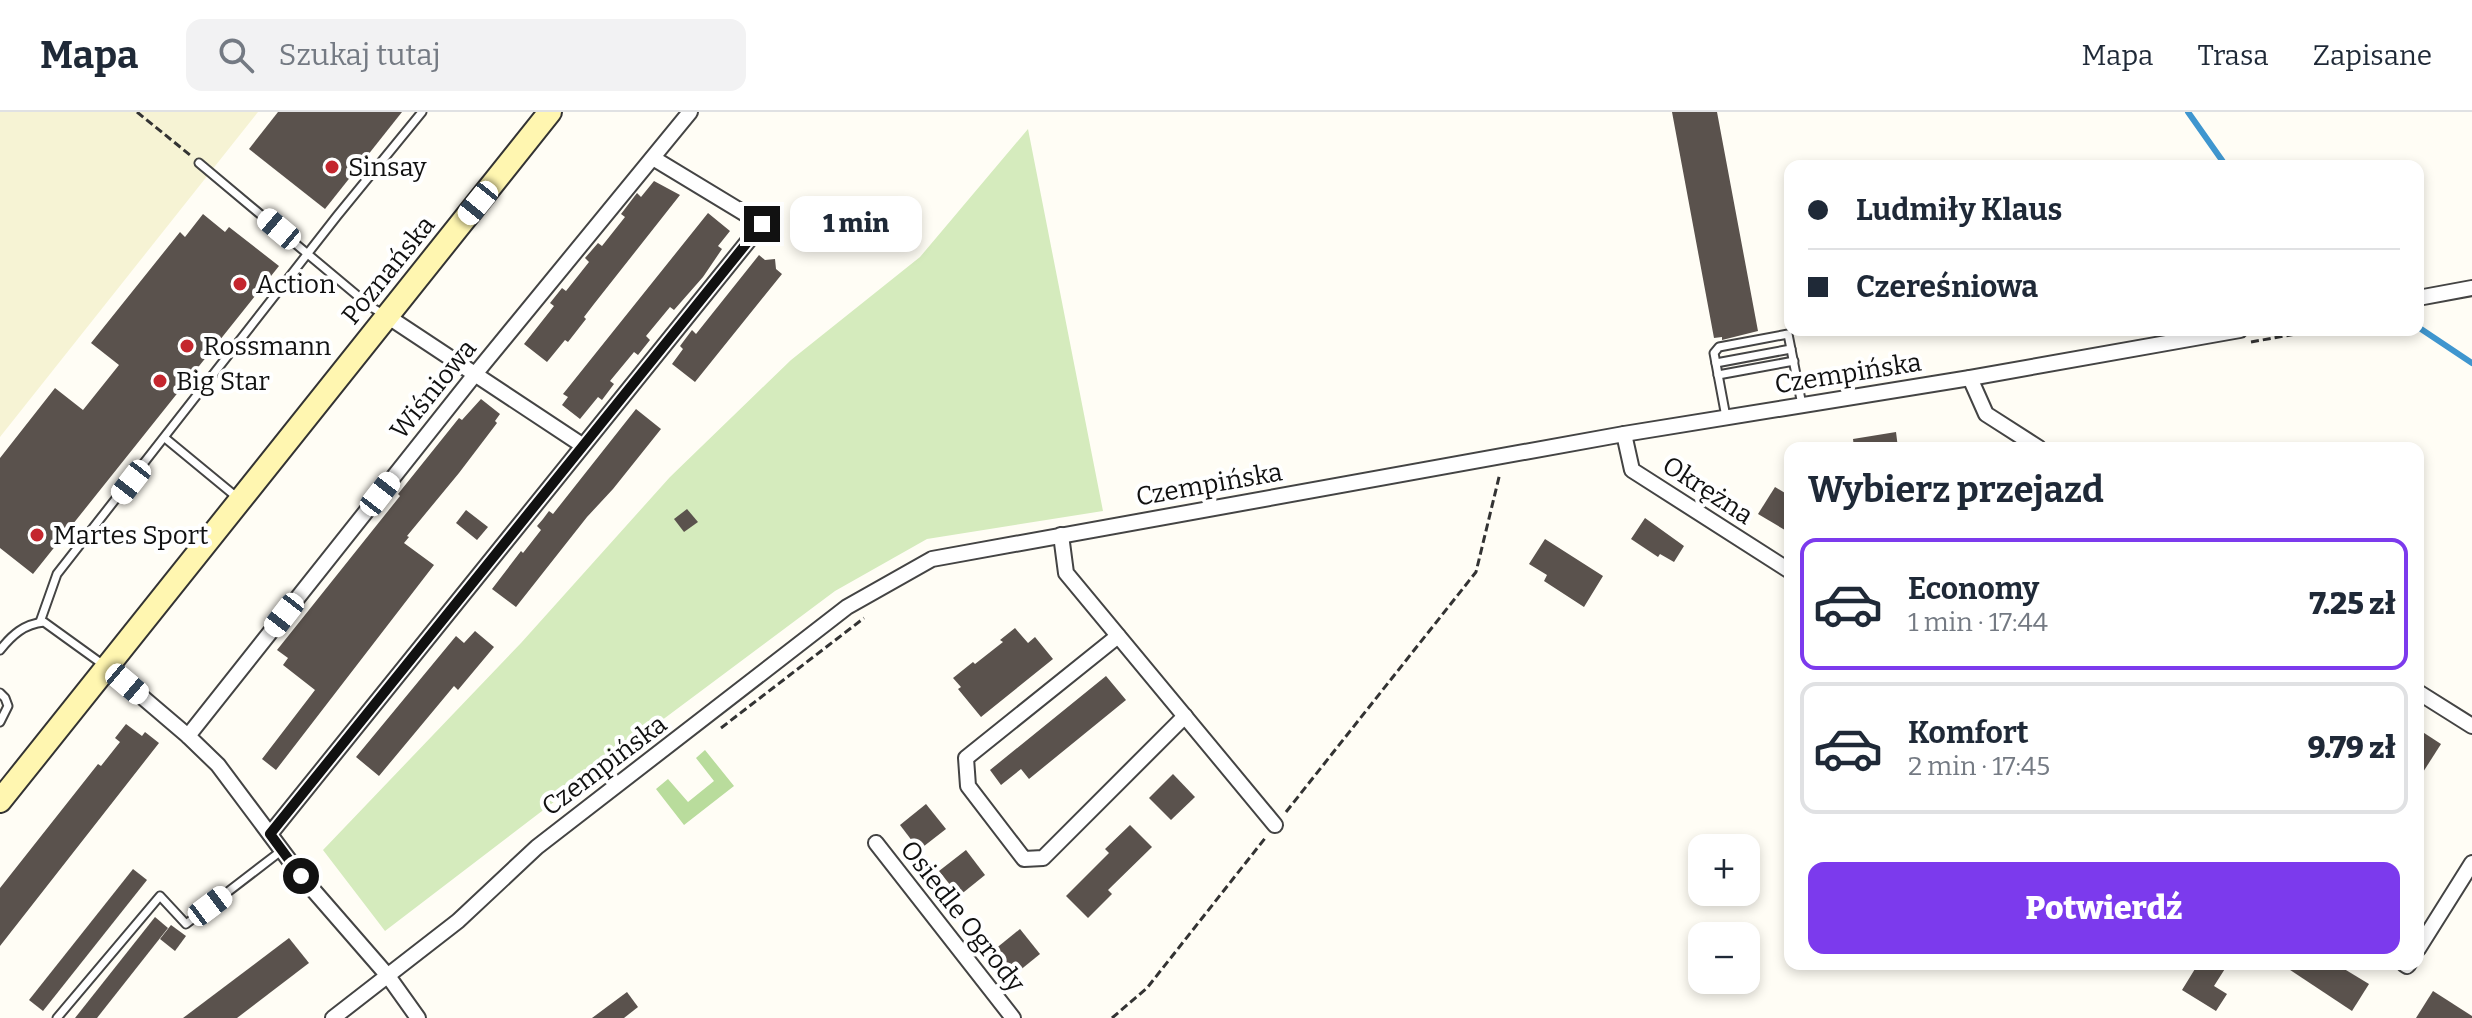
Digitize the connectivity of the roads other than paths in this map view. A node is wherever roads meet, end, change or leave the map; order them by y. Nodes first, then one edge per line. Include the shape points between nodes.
1 (422, 112) edge
2 (550, 112) edge
3 (690, 112) edge
4 (653, 158) junction
5 (199, 163) road end
6 (308, 254) junction
7 (2472, 288) edge
8 (2424, 297) edge
9 (387, 316) junction
10 (1784, 335) edge
11 (1788, 336) edge
12 (2240, 337) edge
13 (1791, 349) junction
14 (1794, 361) junction
15 (1716, 363) junction
16 (476, 373) junction
17 (1718, 375) junction
18 (1970, 378) junction
19 (1802, 405) junction
20 (1726, 417) junction
21 (1624, 434) junction
22 (165, 438) junction
23 (2030, 442) edge
24 (582, 445) junction
25 (241, 500) junction
26 (1061, 535) junction
27 (1784, 567) edge
28 (40, 622) junction
29 (1118, 636) junction
30 (0, 650) edge
31 (107, 667) junction
32 (0, 693) edge
33 (2424, 696) edge
34 (1185, 716) junction
35 (0, 722) edge
36 (2472, 726) edge
37 (188, 736) junction
38 (0, 801) edge
39 (1275, 825) road end
40 (270, 834) junction
41 (876, 843) dead end
42 (281, 851) junction
43 (2472, 863) edge
44 (2424, 939) edge
45 (388, 976) junction
46 (57, 1018) edge
47 (333, 1018) edge
48 (418, 1018) edge
49 (1013, 1018) edge

1 - 6 lane
2 - 9 street, Poznańska
3 - 4 street, Wiśniowa
4 - 16 street, Wiśniowa
4 - 24 street via 762,224
5 - 6 lane
6 - 9 lane
6 - 22 lane
7 - 8 street
9 - 16 street
9 - 25 street, Poznańska
10 - 15 lane via 1719,347
11 - 13 lane
12 - 18 street, Czempińska
13 - 14 lane
13 - 15 lane
14 - 17 lane
14 - 19 lane
15 - 17 lane
16 - 24 street
16 - 37 street, Wiśniowa
17 - 20 lane
18 - 19 street, Czempińska
18 - 23 street via 1986,414
19 - 20 street, Czempińska
20 - 21 street, Czempińska
21 - 26 street, Czempińska
21 - 27 street, Okrężna via 1632,470
22 - 25 lane
22 - 28 lane via 57,574
24 - 40 street
25 - 31 street, Poznańska
26 - 29 street via 1066,573
26 - 45 street, Czempińska via 932,559 847,607 537,847 458,921
28 - 30 lane via 20,630
28 - 31 lane
29 - 34 street
29 - 34 street via 966,758 968,786 1024,859 1043,858
31 - 37 street
31 - 38 street, Poznańska
32 - 35 lane via 8,706
33 - 36 street
34 - 39 street
37 - 40 street via 218,765
40 - 42 street
41 - 49 street, Osiedle Ogrody
42 - 45 street
42 - 46 lane via 186,924 160,896
43 - 44 street
45 - 47 street, Czempińska
45 - 48 street

